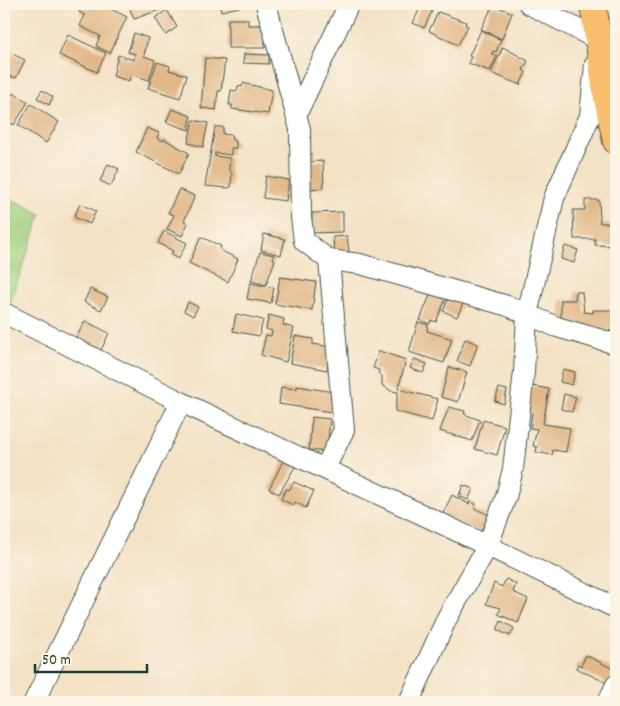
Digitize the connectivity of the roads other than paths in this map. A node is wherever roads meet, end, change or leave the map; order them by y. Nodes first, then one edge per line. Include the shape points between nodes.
1 (266, 4) edge
2 (349, 4) edge
3 (529, 4) edge
4 (593, 4) edge
5 (607, 45) edge
6 (296, 115) junction
7 (616, 141) edge
8 (329, 260) junction
9 (4, 313) edge
10 (527, 315) junction
11 (616, 344) edge
12 (181, 402) junction
13 (325, 468) junction
14 (487, 546) junction
15 (616, 608) edge
16 (616, 685) edge
17 (34, 702) edge
18 (409, 702) edge
19 (608, 702) edge

1 - 6 street
2 - 6 street
3 - 5 street
4 - 5 main road
5 - 7 main road via 606,98
5 - 10 street via 590,116 554,198
6 - 8 street via 300,129 304,241
8 - 10 street via 360,264 508,306
8 - 13 street via 344,430
9 - 12 street
10 - 11 street
10 - 14 street via 513,469
12 - 13 street
12 - 17 street
13 - 14 street
14 - 15 street
14 - 18 street via 447,618
16 - 19 street

